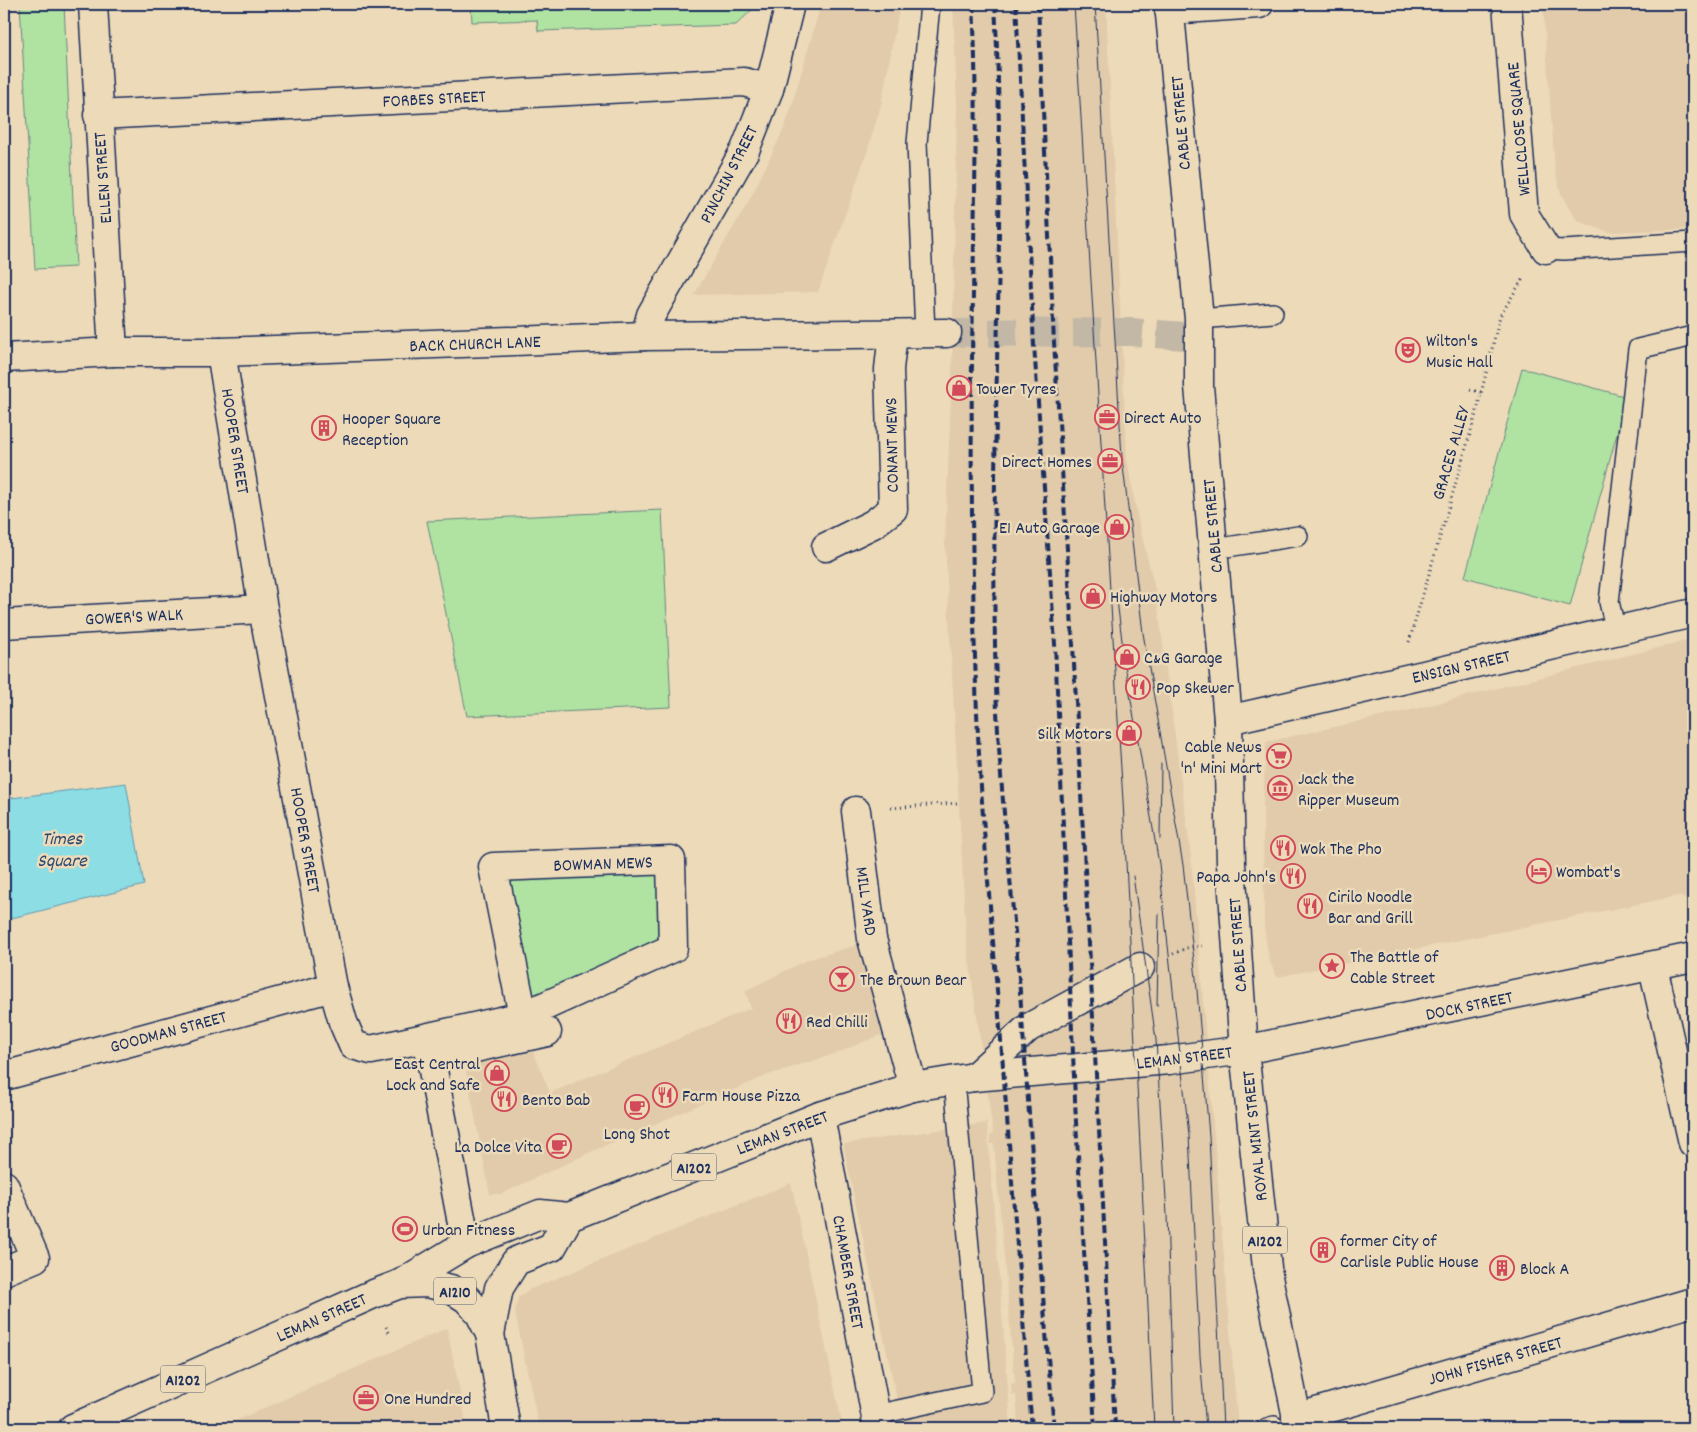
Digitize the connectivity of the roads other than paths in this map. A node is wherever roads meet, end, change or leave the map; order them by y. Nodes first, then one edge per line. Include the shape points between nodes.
1 (93, 4) edge
2 (790, 4) edge
3 (930, 4) edge
4 (1259, 4) edge
5 (1507, 4) edge
6 (1169, 7) edge
7 (769, 89) junction
8 (98, 115) junction
9 (1693, 242) edge
10 (1546, 249) joint
11 (1273, 312) dead end
12 (1199, 319) junction
13 (936, 333) joint
14 (893, 334) junction
15 (645, 336) junction
16 (1693, 336) edge
17 (113, 352) junction
18 (221, 352) junction
19 (4, 358) edge
20 (1298, 536) dead end
21 (826, 547) dead end
22 (1214, 549) junction
23 (263, 609) junction
24 (1693, 613) edge
25 (4, 624) edge
26 (1616, 631) junction
27 (1228, 720) junction
28 (856, 811) road end
29 (1693, 957) edge
30 (1140, 967) dead end
31 (1652, 967) junction
32 (333, 987) junction
33 (523, 1016) junction
34 (547, 1032) dead end
35 (429, 1048) junction
36 (1244, 1050) junction
37 (4, 1076) edge
38 (964, 1078) junction
39 (913, 1087) junction
40 (820, 1116) junction
41 (1693, 1143) edge
42 (4, 1185) edge
43 (569, 1217) junction
44 (466, 1244) junction
45 (4, 1271) edge
46 (400, 1284) junction
47 (1693, 1302) edge
48 (490, 1334) junction
49 (876, 1422) edge
50 (1284, 1425) edge
51 (73, 1428) edge
52 (506, 1428) edge

1 - 8 main road, ELLEN STREET
2 - 7 main road, PINCHIN STREET
3 - 13 lane via 917,143
4 - 6 main road
5 - 10 main road, WELLCLOSE SQUARE via 1524,214
6 - 12 main road, CABLE STREET
7 - 8 main road, FORBES STREET via 744,82
7 - 15 main road, PINCHIN STREET via 745,150 651,315
8 - 17 main road, ELLEN STREET
9 - 10 lane
11 - 12 lane
12 - 22 main road, CABLE STREET via 1199,386
13 - 14 main road, BACK CHURCH LANE
14 - 15 main road, BACK CHURCH LANE
14 - 21 main road, CONANT MEWS via 889,369 893,508 873,524
15 - 18 main road, BACK CHURCH LANE
16 - 26 lane via 1638,349 1609,602
17 - 18 main road, BACK CHURCH LANE
17 - 19 main road, BACK CHURCH LANE
18 - 23 main road, HOOPER STREET
20 - 22 lane
22 - 27 main road, CABLE STREET
23 - 25 main road, GOWER'S WALK
23 - 32 main road, HOOPER STREET
24 - 26 main road, ENSIGN STREET
26 - 27 main road, ENSIGN STREET
27 - 36 main road, CABLE STREET via 1231,864
28 - 39 main road, MILL YARD via 872,939
29 - 31 main road, DOCK STREET / A1202
30 - 38 main road via 1028,1028
31 - 36 main road, DOCK STREET / A1202
31 - 41 main road
32 - 35 main road, HOOPER STREET via 353,1045 371,1050
32 - 37 main road, GOODMAN STREET
33 - 33 main road, BOWMAN MEWS via 493,867 672,860 673,948
33 - 35 main road, BOWMAN MEWS
34 - 35 main road
35 - 44 main road
36 - 38 main road, LEMAN STREET / A1202
36 - 50 main road, ROYAL MINT STREET / A1202
38 - 39 main road, LEMAN STREET / A1202
38 - 49 lane via 982,1392
39 - 40 main road, LEMAN STREET / A1202
40 - 43 main road, LEMAN STREET / A1202
40 - 49 main road, CHAMBER STREET
42 - 45 main road via 34,1258
43 - 44 main road, LEMAN STREET / A1202 via 540,1214
43 - 48 main road via 552,1247 516,1261 499,1288
44 - 46 main road, LEMAN STREET / A1202
46 - 48 main road, A1210 via 428,1283 451,1289 467,1299 480,1314
46 - 51 main road, LEMAN STREET / A1202
47 - 50 main road, JOHN FISHER STREET
48 - 52 main road, A1210

